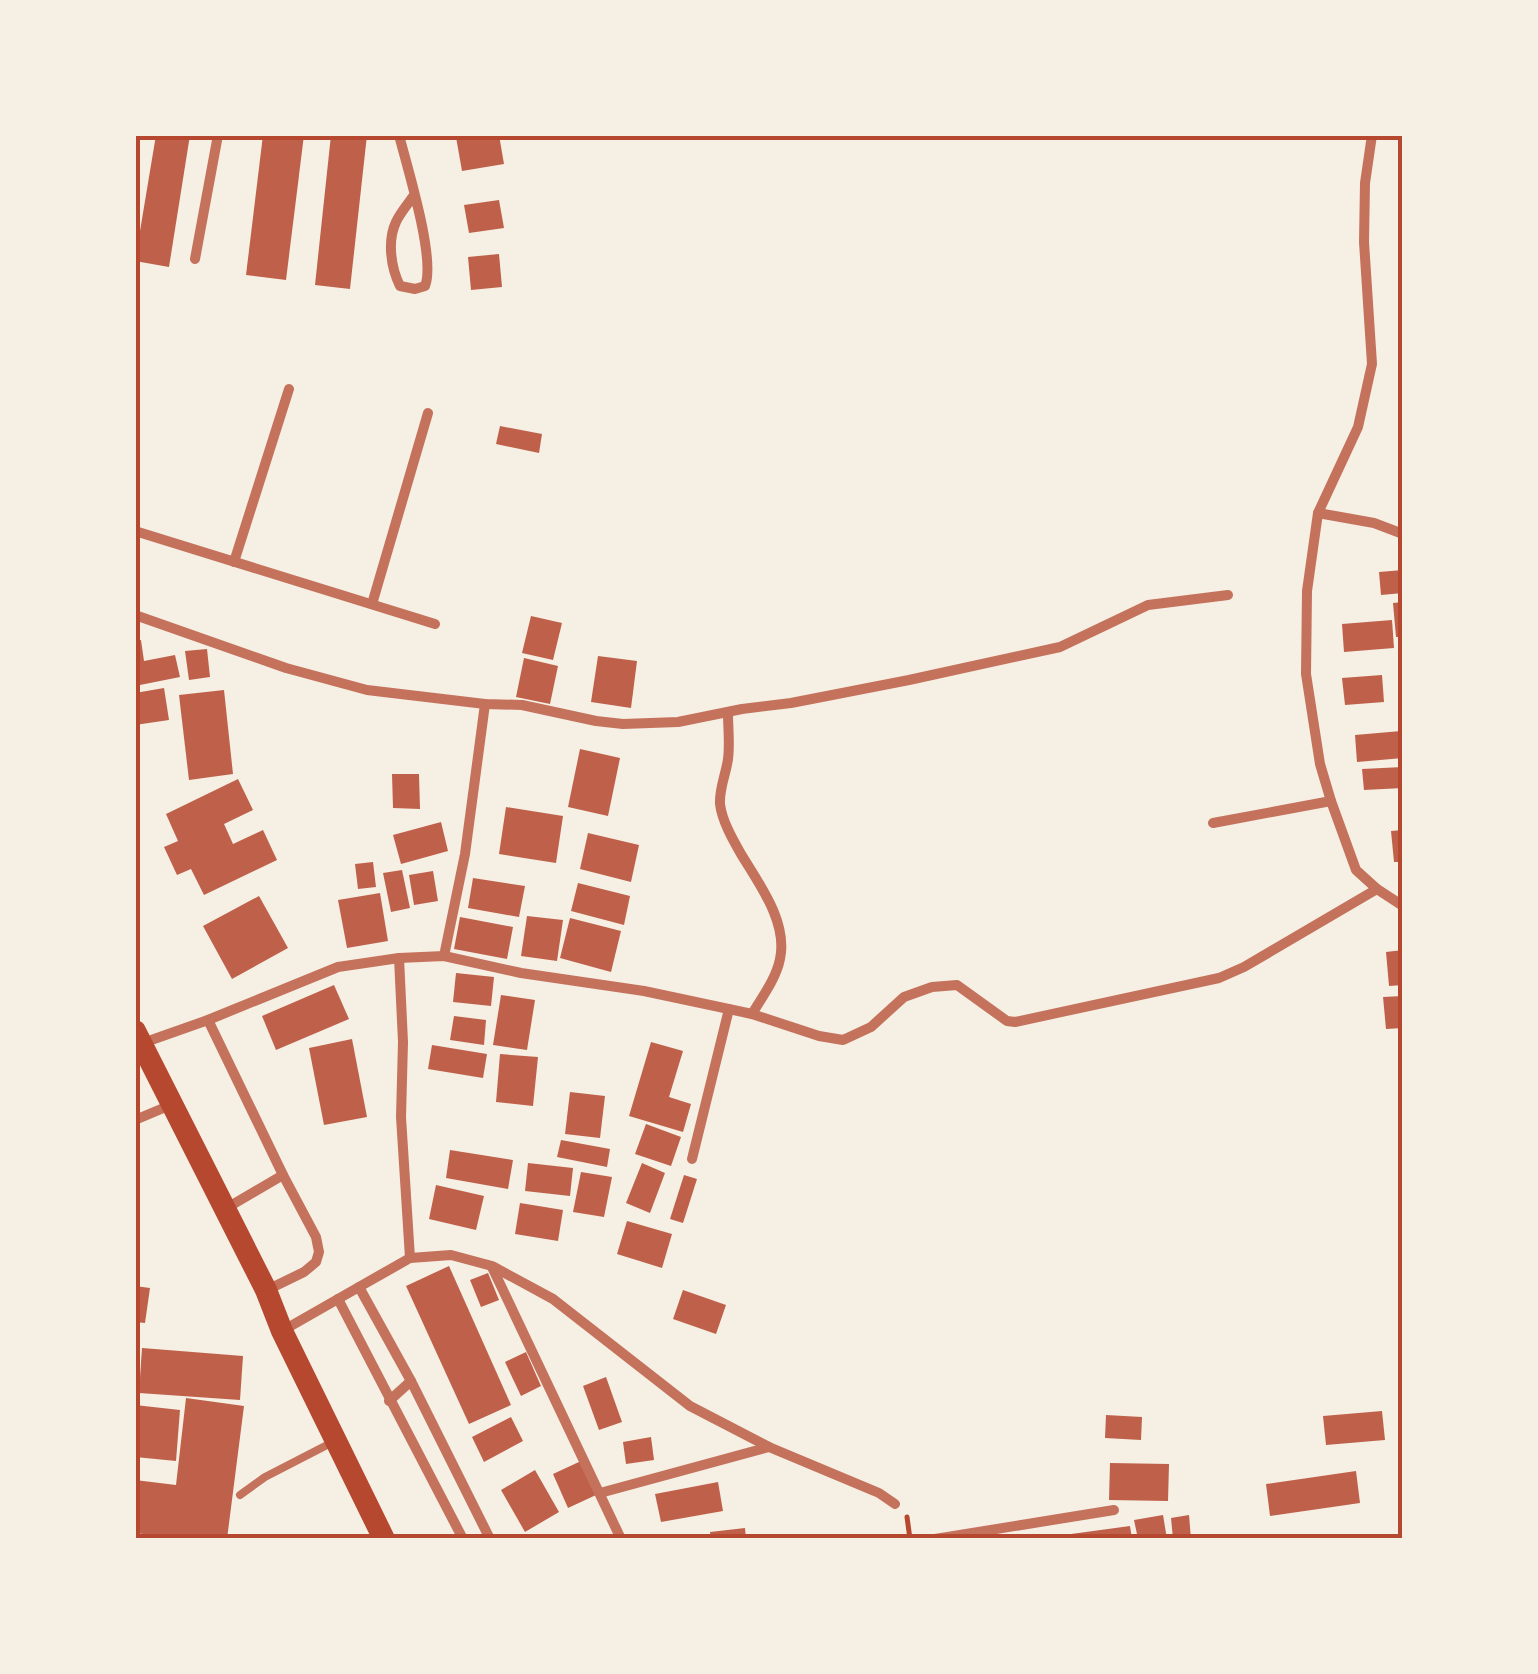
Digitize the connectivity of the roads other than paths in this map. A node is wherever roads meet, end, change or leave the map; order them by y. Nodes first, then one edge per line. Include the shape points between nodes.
1 (218, 135) edge
2 (399, 135) edge
3 (1372, 135) edge
4 (414, 195) junction
5 (195, 260) dead end
6 (289, 389) dead end
7 (428, 413) dead end
8 (1318, 513) junction
9 (135, 531) edge
10 (1403, 534) edge
11 (234, 562) junction
12 (1228, 595) dead end
13 (372, 604) junction
14 (135, 615) edge
15 (434, 624) dead end
16 (485, 704) junction
17 (728, 713) junction
18 (1331, 801) junction
19 (1212, 823) dead end
20 (1377, 888) junction
21 (1403, 906) edge
22 (444, 956) junction
23 (399, 958) junction
24 (730, 1009) junction
25 (752, 1014) junction
26 (208, 1020) junction
27 (137, 1041) edge
28 (164, 1107) junction
29 (135, 1120) edge
30 (692, 1160) dead end
31 (283, 1176) junction
32 (226, 1208) junction
33 (410, 1258) junction
34 (492, 1266) junction
35 (360, 1287) junction
36 (266, 1290) junction
37 (338, 1299) junction
38 (282, 1332) junction
39 (411, 1381) junction
40 (390, 1401) junction
41 (336, 1441) junction
42 (769, 1447) junction
43 (600, 1493) junction
44 (240, 1495) dead end
45 (895, 1504) dead end
46 (1114, 1510) dead end
47 (995, 1534) edge
48 (384, 1539) edge
49 (462, 1539) edge
50 (490, 1539) edge
51 (621, 1539) edge
52 (936, 1539) edge

1 - 5 street
2 - 4 street
3 - 8 street via 1364,242 1372,364 1358,427
4 - 4 street via 428,263 425,286 415,289 400,286 392,253 394,224
6 - 11 street
7 - 13 street
8 - 10 street
8 - 18 street via 1307,591 1306,674
9 - 11 street
11 - 13 street
12 - 17 street via 1148,605 1060,647
13 - 15 street
14 - 16 street via 367,690
16 - 17 street via 624,724
16 - 22 street
17 - 25 street via 720,805 781,942 780,960
18 - 19 street
18 - 20 street via 1356,870
20 - 21 street
20 - 25 street via 1220,978 1014,1022 957,985 904,997 871,1027 843,1040
22 - 23 street
22 - 24 street
23 - 26 street via 338,968
23 - 33 street
24 - 25 street
24 - 30 street
26 - 27 street
26 - 31 street
27 - 28 main road
28 - 29 street
28 - 32 main road
31 - 32 street
31 - 36 street via 319,1252 304,1272
32 - 36 main road
33 - 34 street via 451,1255
33 - 35 street
34 - 42 street via 554,1299 690,1406
34 - 43 street
35 - 37 street
35 - 39 street
36 - 38 main road
37 - 38 street
37 - 40 street
38 - 41 main road
39 - 40 street
39 - 50 street
40 - 49 street
41 - 44 lane
41 - 48 main road
42 - 43 street
42 - 45 street
43 - 51 street
46 - 47 street
47 - 52 street

